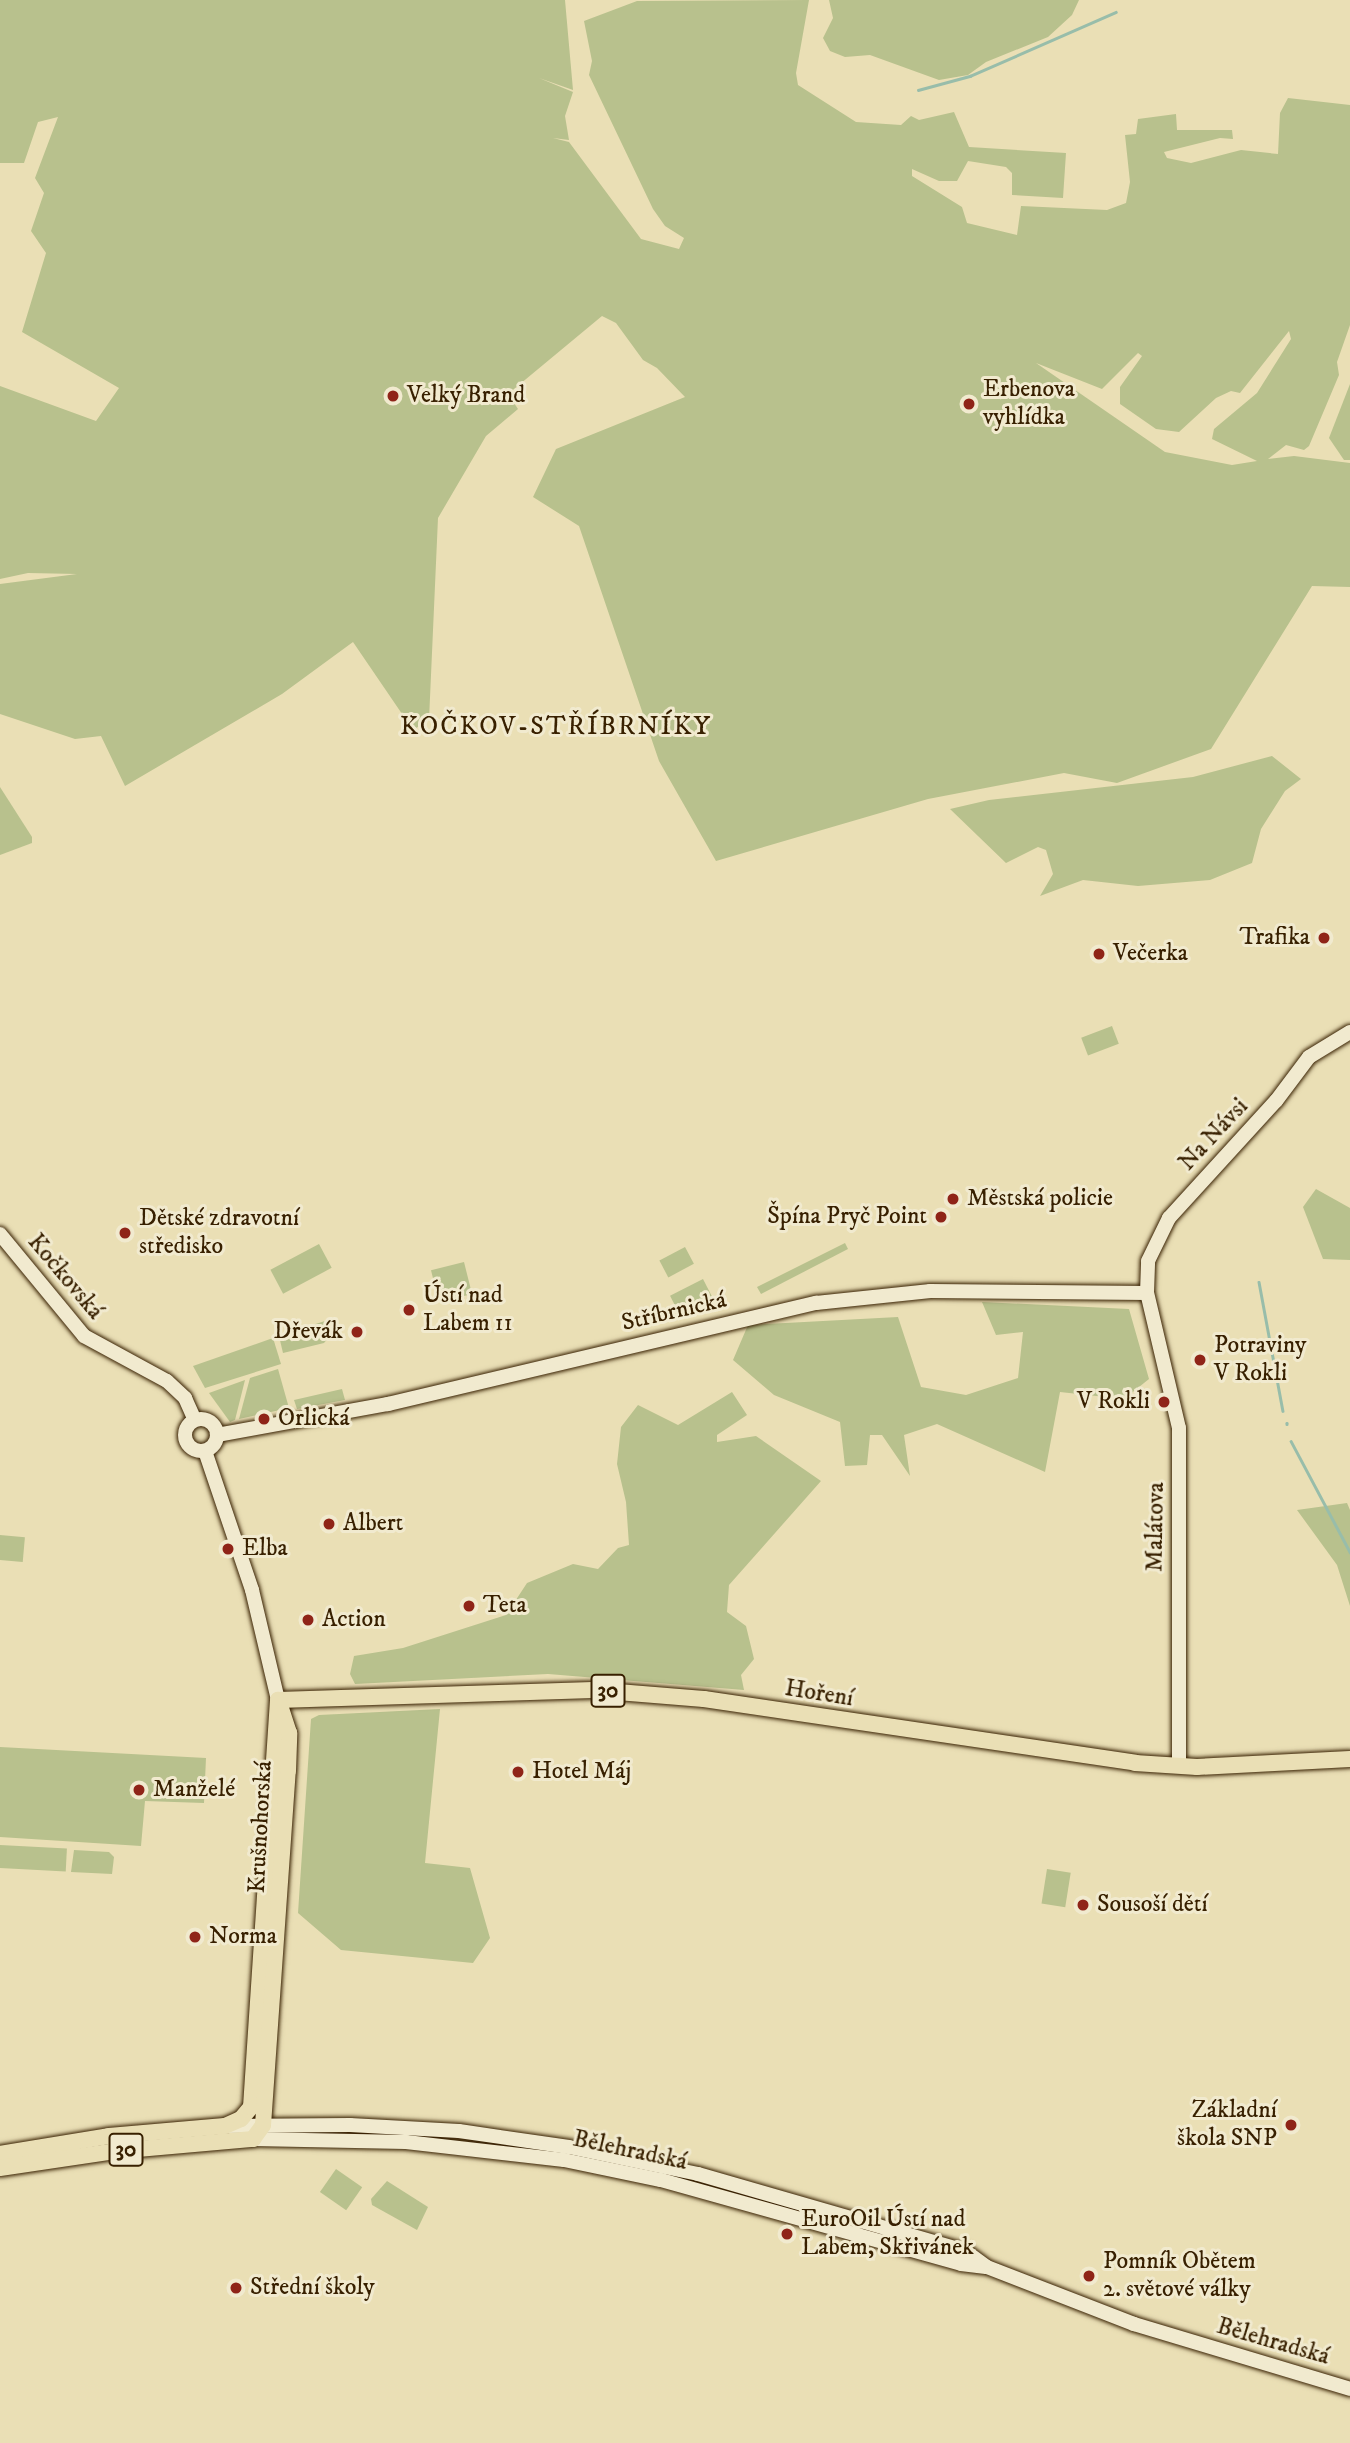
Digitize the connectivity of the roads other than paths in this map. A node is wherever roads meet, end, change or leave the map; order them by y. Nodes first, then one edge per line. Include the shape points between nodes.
1 (1350, 1032) edge
2 (0, 1234) edge
3 (1147, 1293) junction
4 (195, 1420) junction
5 (218, 1435) junction
6 (205, 1451) junction
7 (278, 1700) junction
8 (1350, 1759) edge
9 (1179, 1766) junction
10 (259, 2107) junction
11 (298, 2125) junction
12 (225, 2126) junction
13 (255, 2128) junction
14 (0, 2154) edge
15 (0, 2168) edge
16 (987, 2267) junction
17 (1350, 2389) edge

1 - 3 street, Na Návsi via 1314,1051 1276,1101 1169,1218 1148,1261
2 - 4 street, Kočkovská via 85,1336 167,1381 185,1398
3 - 5 street, Stříbrnická via 930,1291 827,1301 388,1404
3 - 9 street, Malátova via 1179,1427
4 - 5 street via 210,1422
4 - 6 street via 186,1429 186,1439 194,1450
5 - 6 street
6 - 7 street, Krušnohorská via 252,1590
7 - 9 main road, Hoření / 30 via 570,1689 658,1695 1109,1760
7 - 10 main road, Krušnohorská
8 - 9 main road, Hoření / 30
10 - 11 street, Bělehradská
10 - 12 main road
10 - 13 main road, Krušnohorská
11 - 13 street, Bělehradská
11 - 16 street, Bělehradská via 459,2132 616,2156 698,2174 965,2251
12 - 13 street, 30
12 - 14 main road, 30 via 109,2136
13 - 15 main road, 30
13 - 16 street, Bělehradská via 564,2160 692,2187 961,2264
16 - 17 street, Bělehradská via 1134,2324

